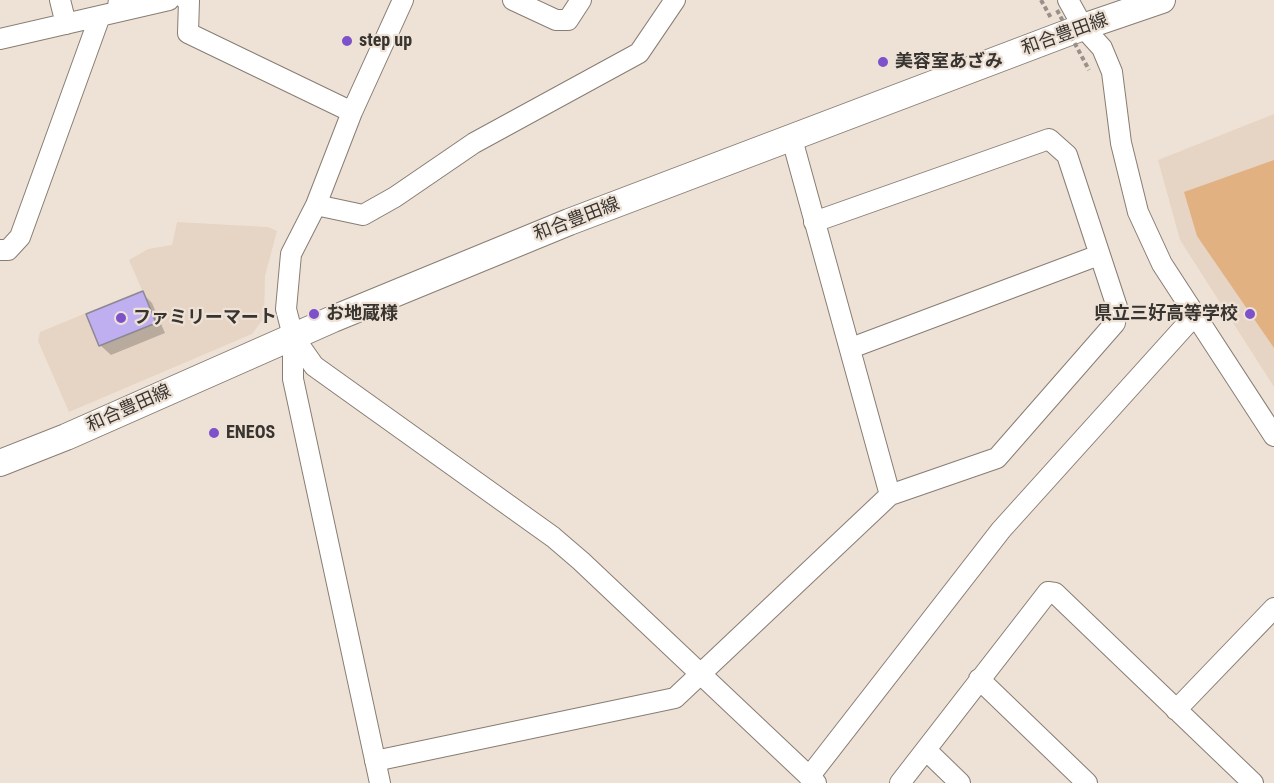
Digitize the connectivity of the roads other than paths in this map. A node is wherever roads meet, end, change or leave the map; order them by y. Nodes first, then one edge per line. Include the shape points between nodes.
1 (60, 0) edge
2 (169, 0) edge
3 (186, 0) edge
4 (403, 0) edge
5 (513, 0) edge
6 (581, 0) edge
7 (675, 0) edge
8 (1162, 0) edge
9 (1063, 5) edge
10 (112, 9) edge
11 (66, 24) junction
12 (1083, 27) junction
13 (0, 39) edge
14 (352, 112) junction
15 (792, 139) junction
16 (316, 205) junction
17 (814, 222) junction
18 (0, 250) edge
19 (1099, 255) junction
20 (1195, 315) junction
21 (293, 336) junction
22 (851, 348) junction
23 (1274, 436) edge
24 (0, 463) edge
25 (890, 495) junction
26 (1274, 608) edge
27 (701, 676) junction
28 (979, 679) junction
29 (1176, 710) junction
30 (927, 751) junction
31 (375, 761) junction
32 (812, 780) edge
33 (380, 783) edge
34 (900, 783) edge
35 (960, 783) edge
36 (1087, 783) edge
37 (1253, 783) edge

1 - 11 street
2 - 10 street
3 - 14 street via 188,33
4 - 14 street
5 - 6 street via 556,20 568,20
7 - 16 street via 639,53 474,143 395,197 363,215
8 - 12 main road, 和合豊田線
9 - 12 street
10 - 11 street
10 - 18 street via 20,237 8,250
11 - 13 street
12 - 15 main road, 和合豊田線
12 - 20 street via 1102,48 1112,72 1121,143 1138,212 1162,264
14 - 16 street
15 - 17 street
15 - 21 main road, 和合豊田線 via 569,222
16 - 21 street via 291,254 286,309
17 - 19 street via 1049,140 1067,155
17 - 22 street
19 - 22 street
19 - 25 street via 1117,308 1115,323 997,458
20 - 23 street
20 - 32 street via 1001,530
21 - 24 main road, 和合豊田線
21 - 27 street via 314,366 560,543
21 - 31 street via 293,380
22 - 25 street
25 - 27 street
26 - 29 street
27 - 31 street via 675,698
27 - 32 street
28 - 29 street via 1048,592 1056,593
28 - 30 street
28 - 36 street
29 - 37 street
30 - 34 street
30 - 35 street
31 - 33 street

